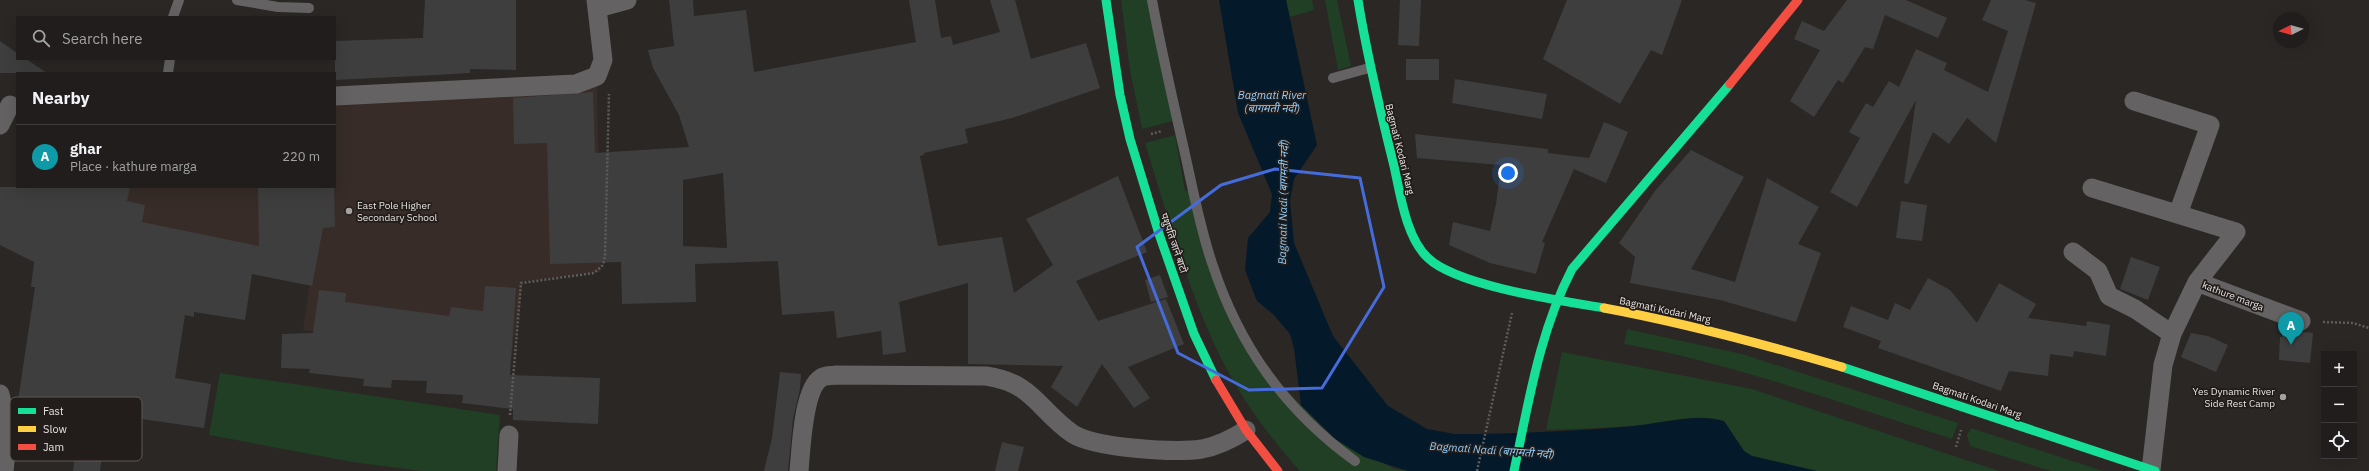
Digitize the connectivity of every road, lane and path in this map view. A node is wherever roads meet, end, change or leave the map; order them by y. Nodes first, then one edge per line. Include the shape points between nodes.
1 (179, 0) edge
2 (237, 0) edge
3 (626, 0) edge
4 (1106, 0) edge
5 (1152, 0) edge
6 (1358, 0) edge
7 (1798, 0) edge
8 (597, 4) edge
9 (309, 8) dead end
10 (173, 16) edge
11 (170, 60) edge
12 (1369, 68) junction
13 (168, 72) edge
14 (597, 76) junction
15 (1333, 78) dead end
16 (336, 96) edge
17 (2134, 101) dead end
18 (9, 104) edge
19 (0, 125) edge
20 (2092, 188) dead end
21 (2178, 214) junction
22 (2073, 252) dead end
23 (2197, 282) junction
24 (1556, 300) junction
25 (2301, 321) joint
26 (2369, 328) edge
27 (1508, 332) dead end
28 (2172, 334) junction
29 (0, 394) edge
30 (1246, 430) junction
31 (509, 435) joint
32 (1355, 461) dead end
33 (1273, 469) edge
34 (2153, 470) edge
35 (4, 471) edge
36 (507, 471) edge
37 (799, 471) edge
38 (1477, 471) edge
39 (1514, 471) edge

1 - 10 lane
2 - 9 lane via 278,7
3 - 8 street
4 - 30 main road, पशुपति जाने बाटो via 1120,96 1130,139 1159,234 1194,334 1218,385
5 - 32 lane via 1197,206 1212,263 1226,300 1268,378 1324,438
6 - 12 main road, Bagmati Kodari Marg
7 - 24 main road via 1572,269
8 - 14 street via 603,60
11 - 13 lane
12 - 15 lane
12 - 24 main road, Bagmati Kodari Marg via 1408,223 1427,258 1441,268 1473,281
14 - 16 street via 576,84
14 - 31 path via 609,94 603,265 594,273 521,283
17 - 21 street via 2210,125
18 - 19 street
20 - 21 street
21 - 23 street via 2236,232
22 - 28 street via 2098,271 2109,296 2136,309
23 - 25 street, kathure marga
23 - 28 street, kathure marga
24 - 34 main road, Bagmati Kodari Marg via 1658,318 1751,340 1873,376
24 - 39 main road via 1545,331
25 - 26 path via 2353,323
27 - 38 path
28 - 34 street, kathure marga via 2163,365
29 - 35 street via 8,441
30 - 33 main road, पशुपति जाने बाटो
30 - 37 street via 1225,443 1201,449 1100,445 1075,435 1055,421 1036,399 1006,379 986,376 836,375 822,377 814,385 808,399
31 - 36 street

